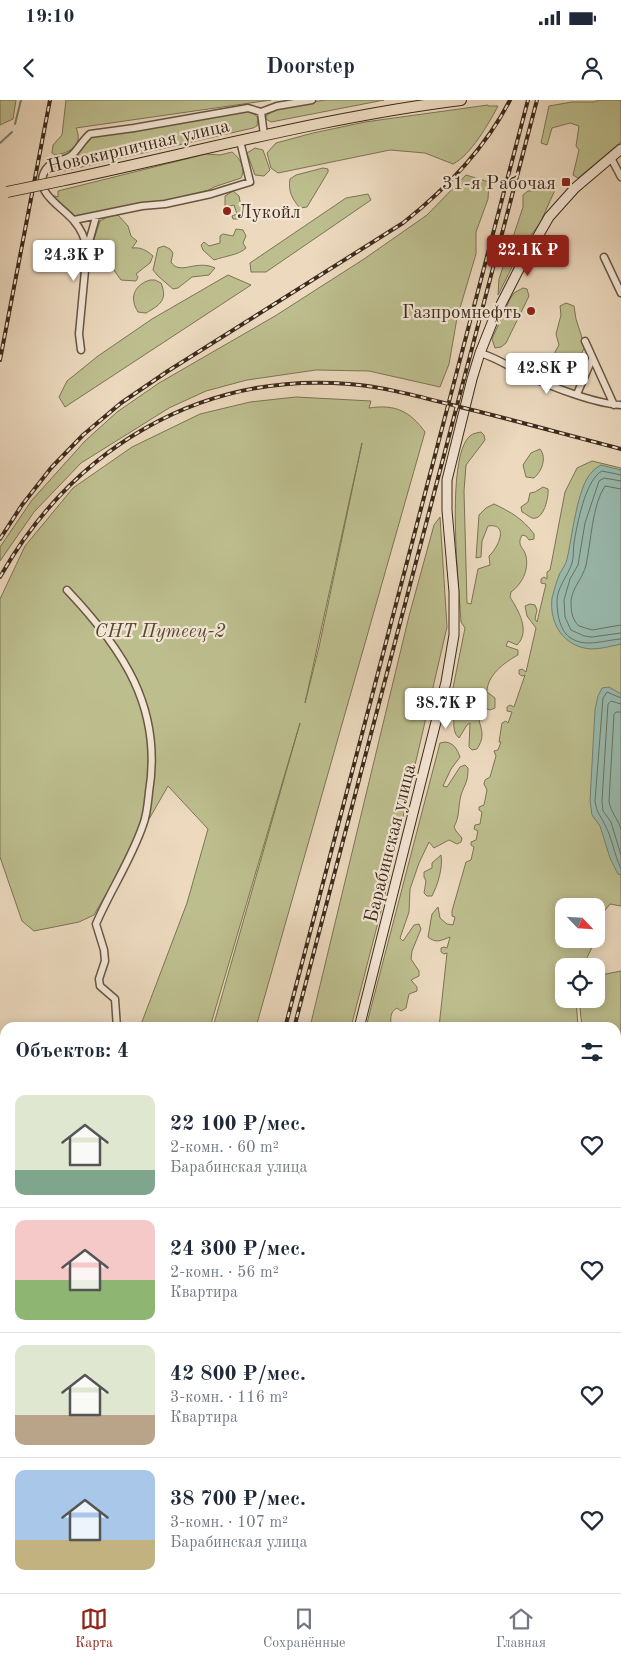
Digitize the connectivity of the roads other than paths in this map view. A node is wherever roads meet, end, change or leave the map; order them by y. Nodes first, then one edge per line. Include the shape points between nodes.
1 (312, 100) edge
2 (461, 100) edge
3 (261, 112) junction
4 (264, 135) junction
5 (240, 141) junction
6 (621, 149) edge
7 (611, 158) junction
8 (621, 177) edge
9 (3, 193) edge
10 (96, 217) junction
11 (74, 220) junction
12 (87, 249) junction
13 (604, 257) dead end
14 (621, 294) edge
15 (585, 341) dead end
16 (81, 350) dead end
17 (480, 353) junction
18 (592, 359) junction
19 (577, 394) junction
20 (617, 405) edge
21 (67, 590) dead end
22 (117, 1022) edge
23 (361, 1022) edge

1 - 3 street
2 - 4 main road, Новокирпичная улица via 401,108
3 - 4 street
3 - 11 street via 248,108 90,134 73,154 50,164 43,178 48,197
4 - 5 main road, Новокирпичная улица
5 - 9 main road, Новокирпичная улица, bridge
5 - 10 street via 250,182 203,196
6 - 7 main road, Барабинская улица
7 - 8 street
7 - 17 main road, Барабинская улица via 560,203 540,229
10 - 11 street
10 - 12 street
11 - 12 street
12 - 16 street
13 - 14 street
15 - 18 street
17 - 19 street
17 - 23 main road, Барабинская улица via 447,480 454,622 446,682
18 - 19 street
18 - 20 street
19 - 20 street
21 - 22 street via 94,620 133,676 141,695 154,763 144,824 96,924 105,961 100,986 115,999

